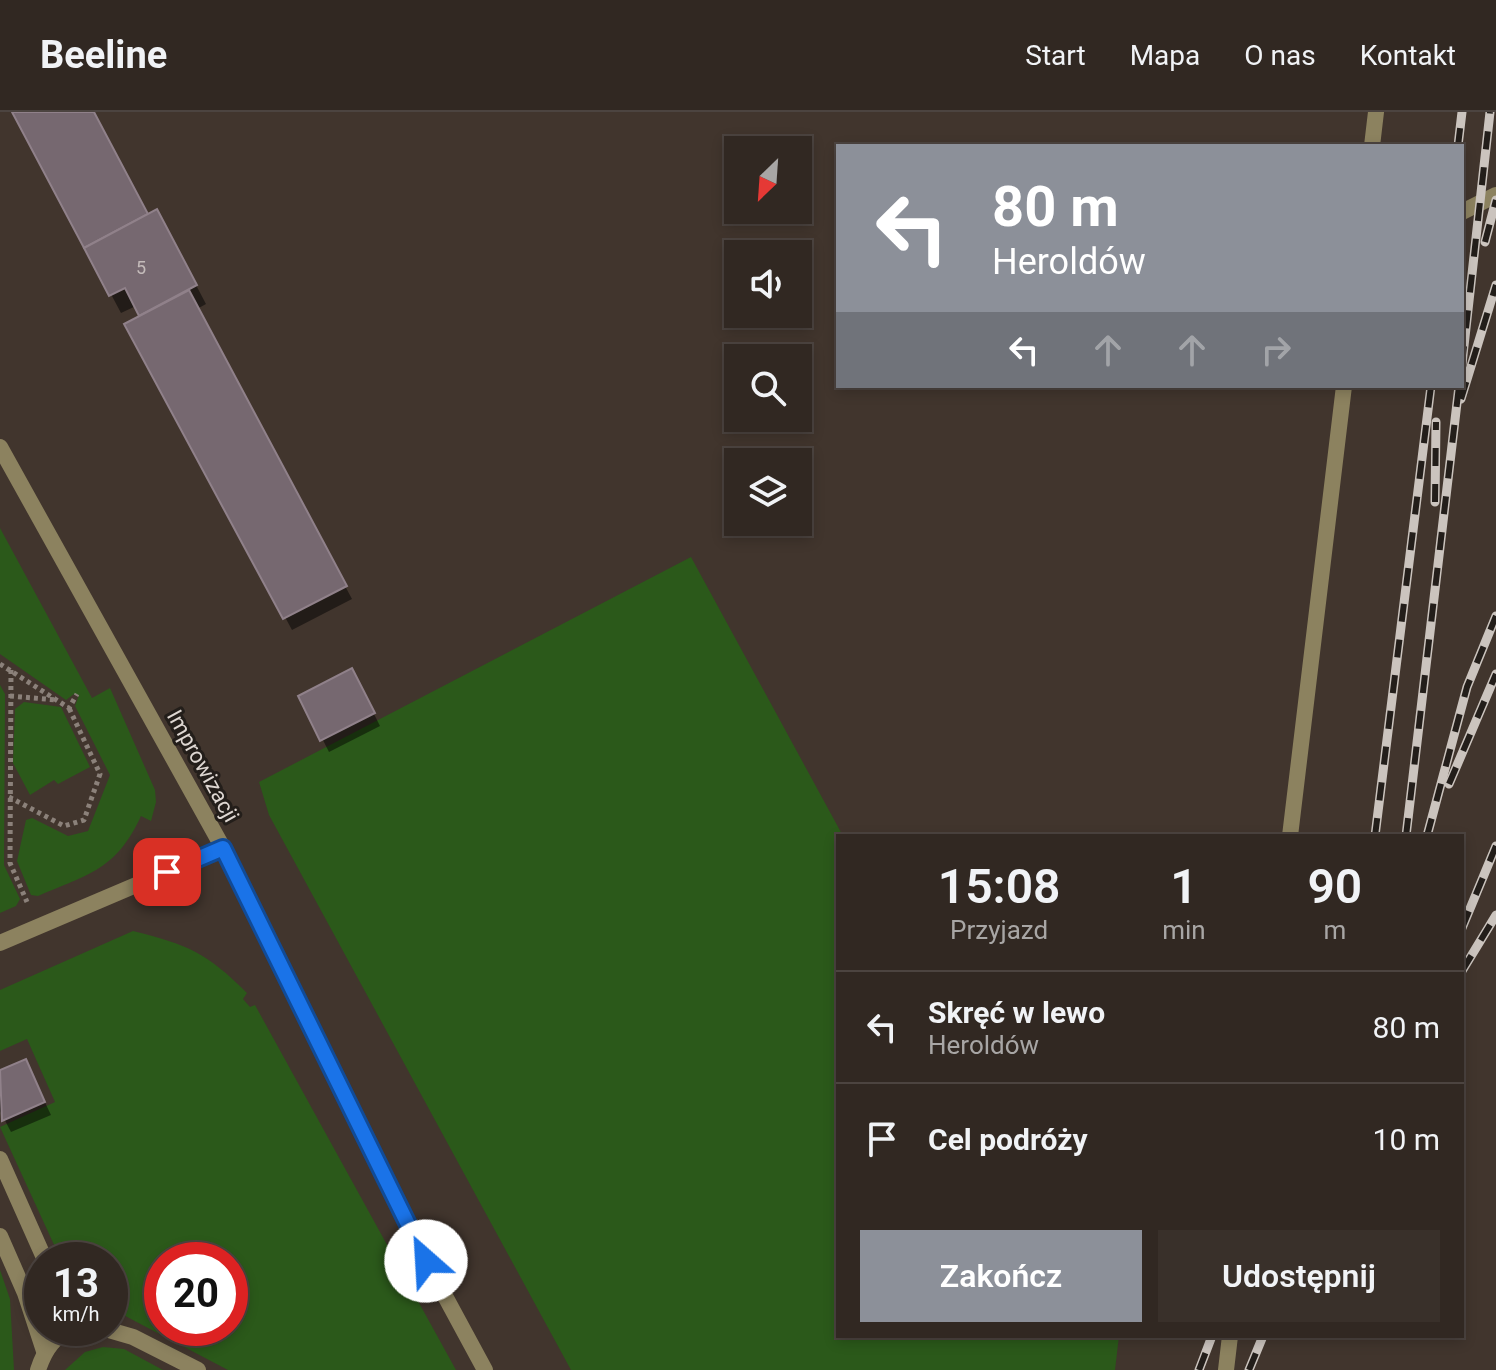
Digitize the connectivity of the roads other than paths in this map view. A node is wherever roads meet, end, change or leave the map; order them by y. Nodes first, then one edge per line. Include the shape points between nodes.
1 (1376, 112) edge
2 (1372, 144) edge
3 (1496, 195) edge
4 (1464, 211) edge
5 (1344, 388) edge
6 (0, 447) edge
7 (1290, 834) edge
8 (223, 848) junction
9 (0, 943) edge
10 (0, 1159) edge
11 (0, 1236) edge
12 (37, 1242) edge
13 (24, 1291) edge
14 (128, 1336) edge
15 (1230, 1338) edge
16 (42, 1346) edge
17 (49, 1346) edge
18 (44, 1351) junction
19 (38, 1370) edge
20 (198, 1370) edge
21 (485, 1370) edge
22 (1226, 1370) edge

1 - 2 street
3 - 4 street
5 - 7 street
6 - 8 street, Improwizacji
8 - 9 street
8 - 21 street, Improwizacji
10 - 12 street
11 - 13 street
14 - 20 street
15 - 22 street
16 - 18 street
17 - 18 street
18 - 19 street

